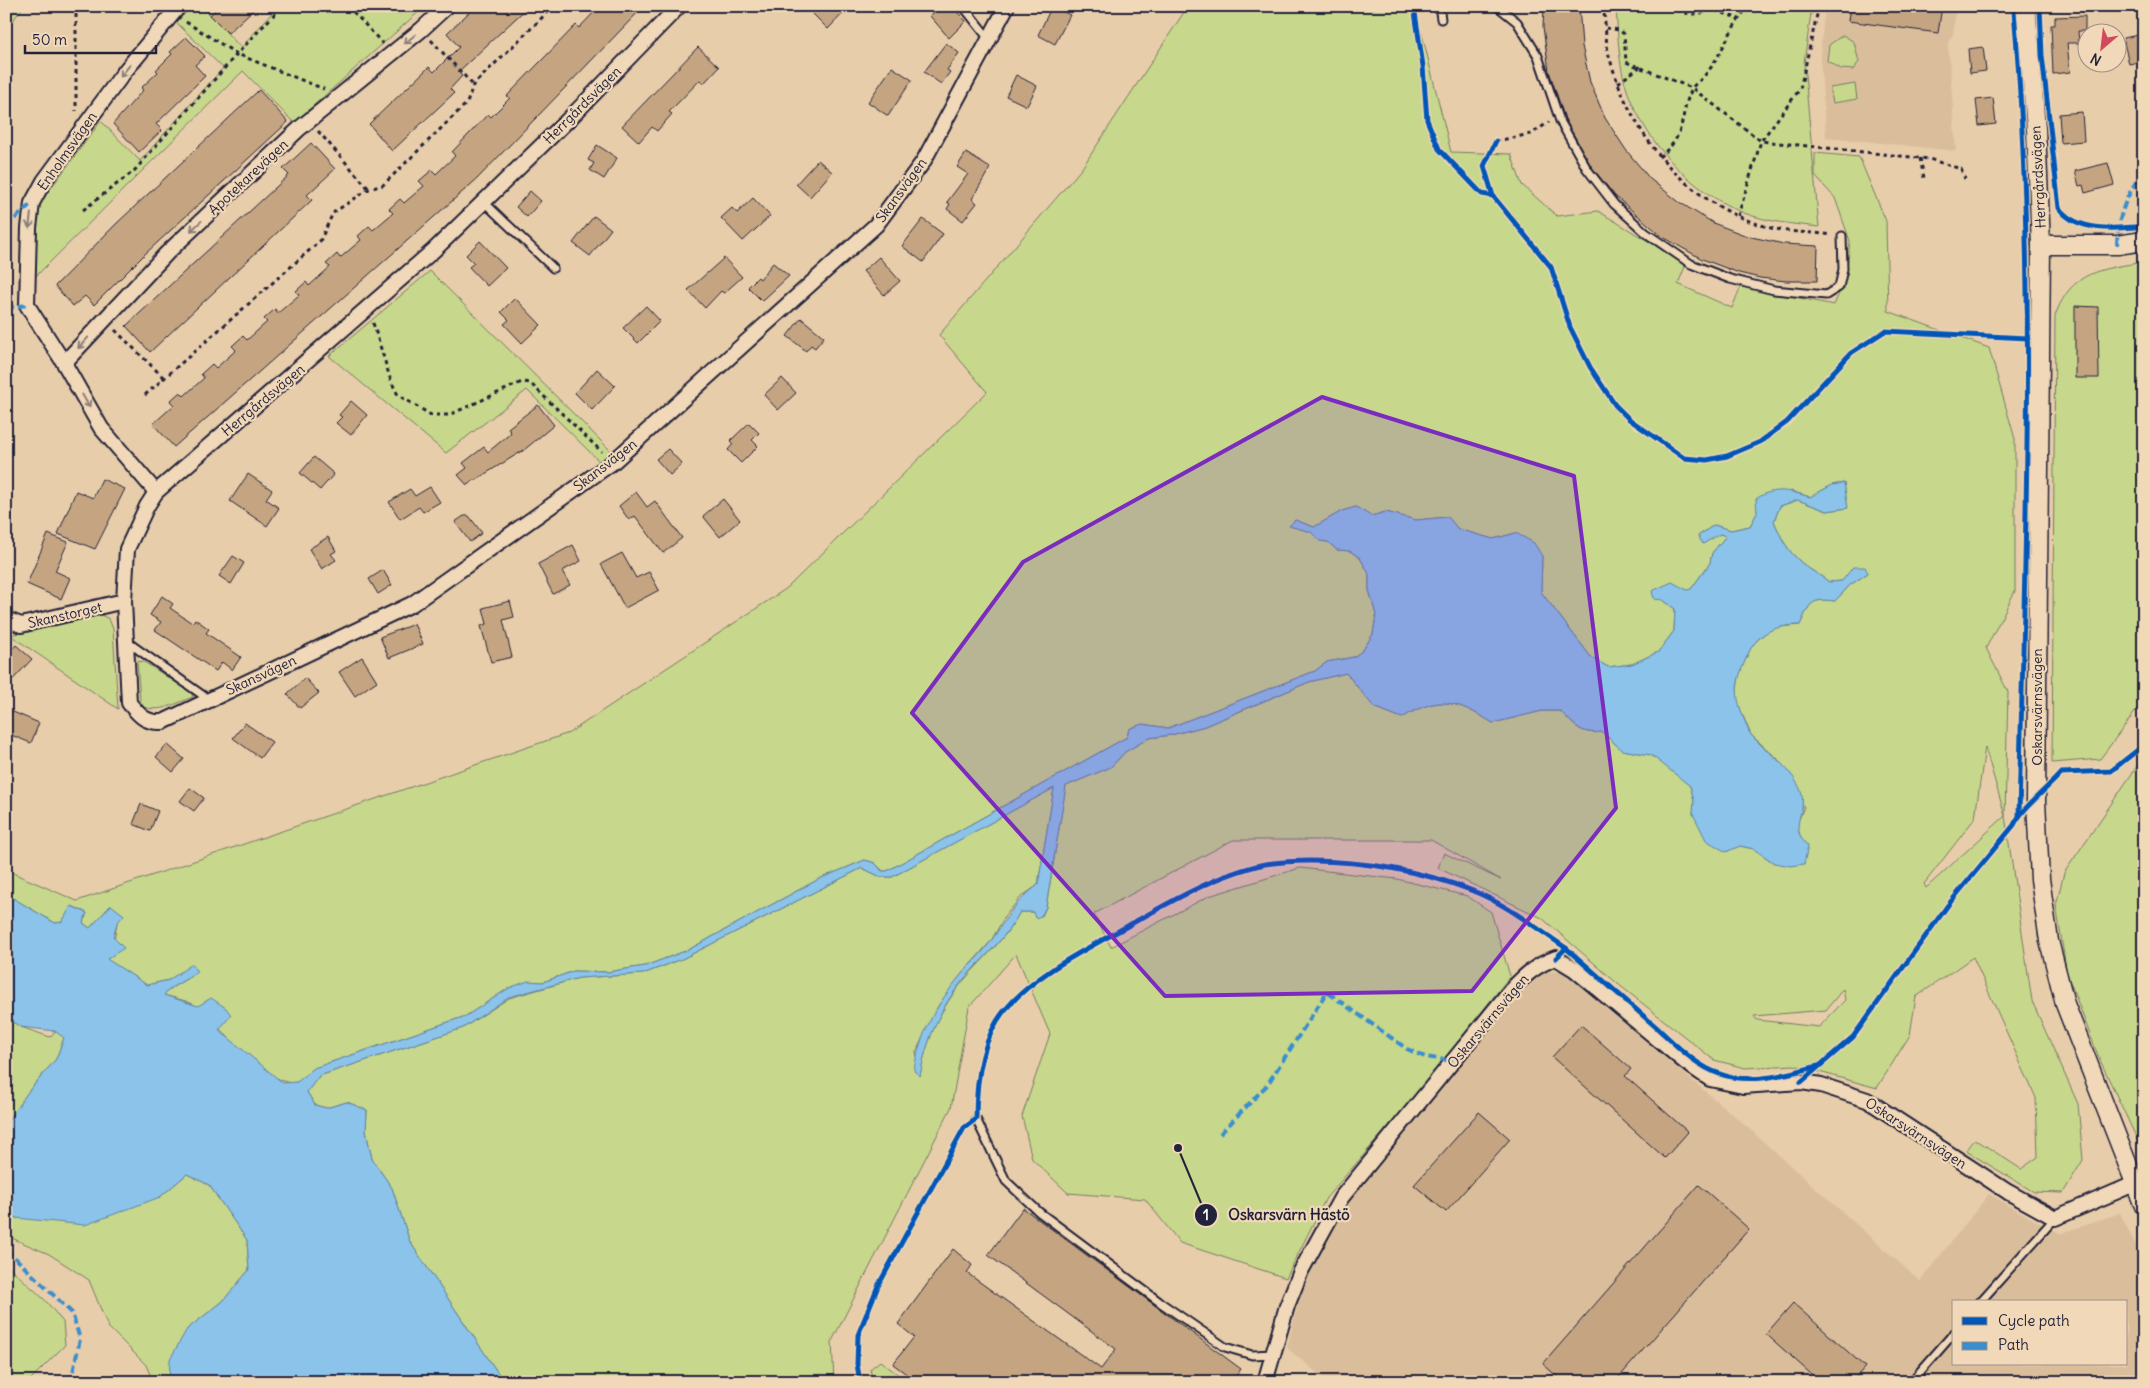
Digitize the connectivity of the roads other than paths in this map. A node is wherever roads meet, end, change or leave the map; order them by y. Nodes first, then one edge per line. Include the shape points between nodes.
1 (446, 6) edge
2 (679, 6) edge
3 (963, 6) edge
4 (1007, 6) edge
5 (1439, 6) edge
6 (1497, 6) edge
7 (2026, 6) edge
8 (175, 10) edge
9 (1441, 19) dead end
10 (990, 39) junction
11 (484, 202) junction
12 (1842, 236) road end
13 (2144, 241) edge
14 (2041, 245) junction
15 (553, 268) dead end
16 (64, 362) junction
17 (156, 492) junction
18 (124, 601) junction
19 (6, 620) edge
20 (126, 641) junction
21 (208, 699) junction
22 (976, 1118) dead end
23 (2134, 1184) junction
24 (2144, 1206) edge
25 (2055, 1218) junction
26 (1982, 1300) edge
27 (1952, 1335) edge
28 (1274, 1354) junction
29 (1265, 1382) edge
30 (1911, 1382) edge

1 -> 16 street, Apotekarevägen via 309,121 167,253
2 - 11 street, Herrgårdsvägen
3 - 10 lane
4 - 10 street, Skansvägen
5 - 9 lane
6 - 12 lane via 1517,22 1538,56 1558,116 1587,169 1614,204 1646,233 1691,264 1766,288 1826,295 1839,287 1843,269
7 - 14 street, Herrgårdsvägen
8 -> 16 street, Enholmsvägen via 125,71 32,203 27,305
10 - 21 street, Skansvägen via 923,162 876,225 613,462 412,604
11 - 15 lane
11 - 17 street, Herrgårdsvägen via 369,308
13 - 14 street, Herrgårdsvägen via 2118,245
14 - 23 street, Oskarsvärnsvägen via 2036,800 2040,879 2049,941 2065,1004
16 -> 17 street, Enholmsvägen via 101,428
17 - 18 street, Herrgårdsvägen via 127,549
18 - 19 street, Skanstorget via 21,625
18 - 20 street, Herrgårdsvägen
20 - 21 lane
20 - 21 street, Skansvägen via 129,702 139,714 151,722 163,722
22 - 28 lane via 1006,1181 1039,1212 1225,1348 1252,1355
23 - 24 street, Oskarsvärnsvägen
23 - 25 street
25 - 26 lane
25 - 28 street, Oskarsvärnsvägen via 2008,1192 1867,1100 1821,1084 1743,1086 1710,1079 1556,958 1528,972 1511,990 1341,1198 1301,1271
27 - 30 lane
28 - 29 street, Oskarsvärnsvägen

